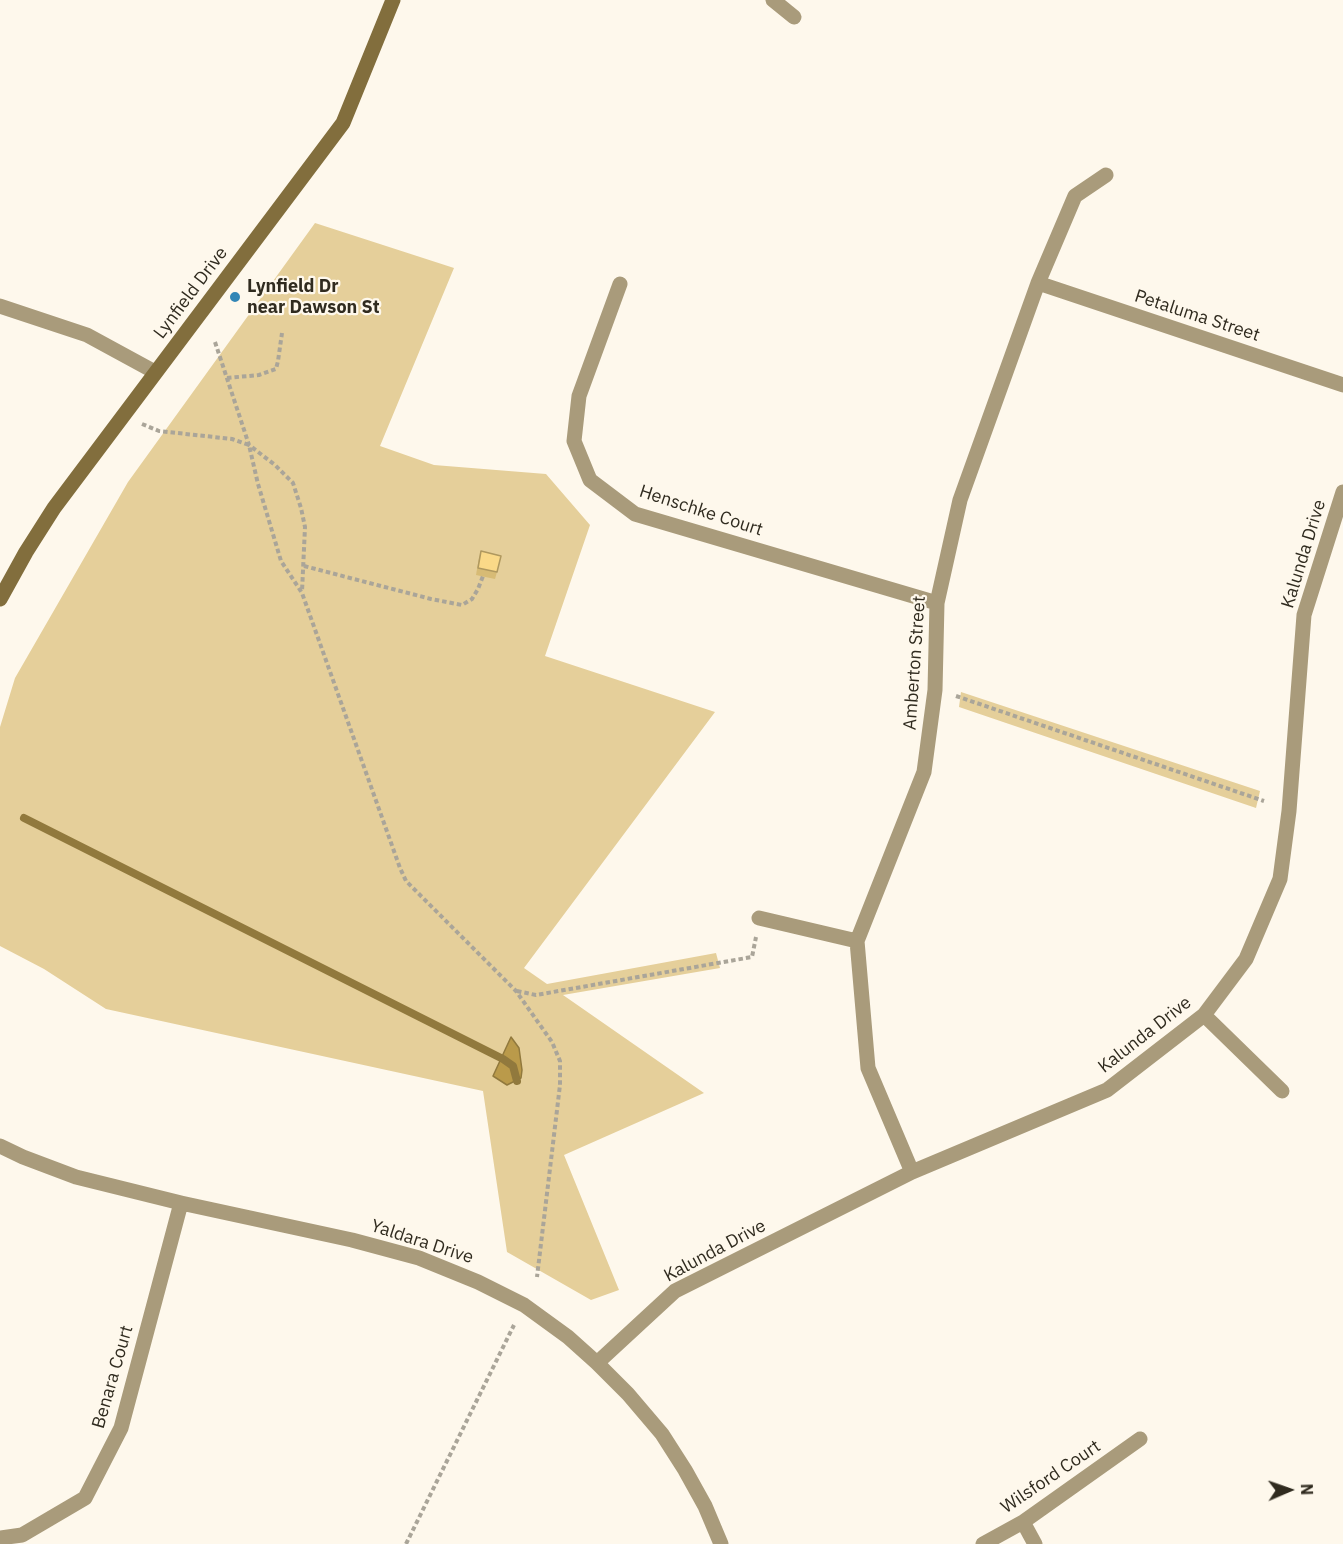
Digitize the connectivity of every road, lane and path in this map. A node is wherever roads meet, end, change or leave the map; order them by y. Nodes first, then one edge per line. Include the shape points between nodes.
1 (393, 0) edge
2 (773, 0) edge
3 (794, 17) dead end
4 (1106, 175) dead end
5 (620, 284) dead end
6 (1038, 284) junction
7 (0, 306) edge
8 (282, 333) dead end
9 (216, 342) dead end
10 (155, 372) junction
11 (227, 378) junction
12 (1343, 385) edge
13 (122, 417) junction
14 (249, 445) junction
15 (1343, 492) edge
16 (304, 566) junction
17 (483, 576) edge
18 (302, 593) junction
19 (0, 599) edge
20 (937, 603) junction
21 (935, 690) junction
22 (1264, 801) dead end
23 (759, 918) joint
24 (857, 941) junction
25 (516, 991) junction
26 (1204, 1016) junction
27 (1282, 1091) dead end
28 (0, 1146) edge
29 (912, 1172) junction
30 (181, 1203) junction
31 (537, 1278) dead end
32 (515, 1324) dead end
33 (597, 1363) junction
34 (1140, 1439) dead end
35 (1023, 1522) junction
36 (0, 1538) edge
37 (406, 1544) edge
38 (721, 1544) edge
39 (983, 1544) edge
40 (1035, 1544) edge

1 - 10 street, Lynfield Drive via 343,123
2 - 3 street
4 - 6 street, Amberton Street via 1075,196
5 - 20 street, Henschke Court via 579,396 574,441 590,480 635,514
6 - 12 street, Petaluma Street
6 - 20 street, Amberton Street via 960,501
7 - 10 street via 87,335
8 - 11 path via 276,369
9 - 11 path
10 - 13 street, Lynfield Drive
11 - 14 path
13 - 14 path via 159,431 232,439
13 - 19 street, Lynfield Drive via 54,508
14 - 16 path via 293,483 305,528
14 - 18 path via 280,561
15 - 26 street, Kalunda Drive via 1304,615 1280,879 1246,959
16 - 17 path via 462,605 472,599
16 - 18 path
18 - 25 path via 406,881
20 - 21 street, Amberton Street
21 - 22 path
21 - 24 street, Amberton Street via 924,772
23 - 24 street
23 - 25 path via 752,957 536,995
24 - 29 street, Amberton Street via 868,1068
25 - 31 path via 552,1042 560,1061
26 - 27 street
26 - 29 street, Kalunda Drive via 1107,1090
28 - 30 street, Yaldara Drive via 76,1177
29 - 33 street, Kalunda Drive via 675,1291
30 - 33 street, Yaldara Drive via 419,1258 524,1305
30 - 36 street, Benara Court via 122,1428 86,1498 22,1535
32 - 37 path
33 - 38 street, Yaldara Drive via 663,1434 705,1506
34 - 35 street, Wilsford Court
35 - 39 street, Wilsford Court
35 - 40 street

